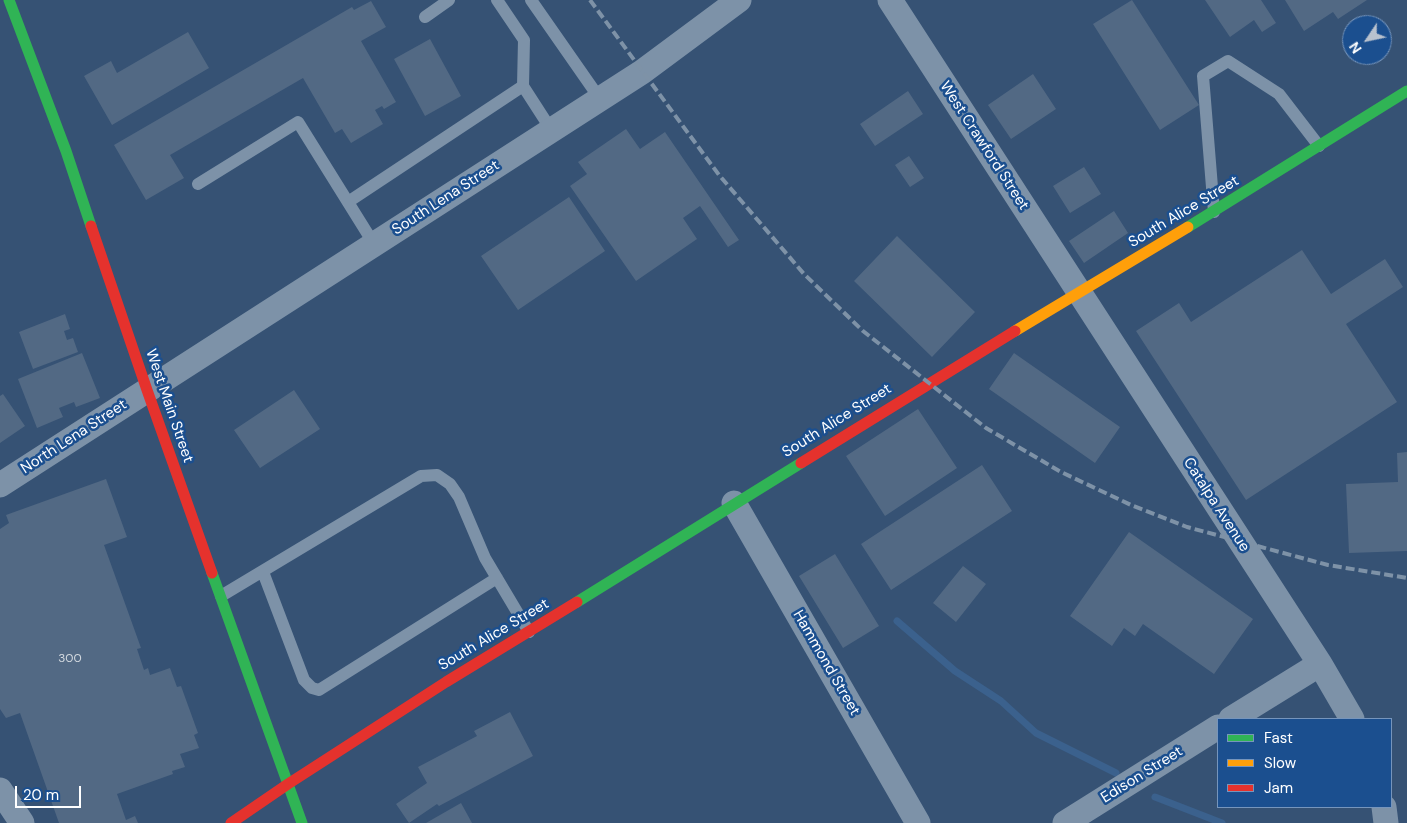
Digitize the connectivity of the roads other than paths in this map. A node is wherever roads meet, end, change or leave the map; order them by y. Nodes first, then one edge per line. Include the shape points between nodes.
1 (9, 0) edge
2 (449, 0) edge
3 (497, 0) edge
4 (531, 0) edge
5 (739, 0) edge
6 (890, 0) edge
7 (425, 17) dead end
8 (523, 86) junction
9 (1407, 91) edge
10 (600, 99) junction
11 (552, 130) junction
12 (1319, 146) junction
13 (198, 184) dead end
14 (348, 202) junction
15 (1214, 212) junction
16 (374, 244) junction
17 (1078, 292) junction
18 (147, 390) junction
19 (0, 485) edge
20 (734, 503) junction
21 (263, 572) junction
22 (497, 578) junction
23 (221, 596) junction
24 (529, 632) junction
25 (1320, 664) junction
26 (1233, 718) edge
27 (1351, 718) edge
28 (1217, 728) edge
29 (288, 784) junction
30 (0, 790) edge
31 (1384, 808) edge
32 (22, 823) edge
33 (231, 823) edge
34 (302, 823) edge
35 (918, 823) edge
36 (1065, 823) edge
37 (1386, 823) edge

1 - 18 street, West Main Street via 66,151
2 - 7 lane
3 - 8 lane via 524,40
4 - 10 lane
5 - 10 street, South Lena Street
6 - 17 street, West Crawford Street
8 - 11 lane
8 - 14 lane
9 - 12 street, South Alice Street
10 - 11 street, South Lena Street
11 - 16 street, South Lena Street
12 - 15 street, South Alice Street
12 - 15 lane via 1279,94 1228,61 1203,76
13 - 14 lane via 298,122
14 - 16 lane
15 - 17 street, South Alice Street
16 - 18 street, South Lena Street
17 - 20 street, South Alice Street
17 - 25 street, Catalpa Avenue
18 - 19 street, North Lena Street
18 - 23 street, West Main Street
20 - 24 street, South Alice Street
20 - 35 street, Hammond Street
21 - 22 lane via 421,476 437,474 459,497
21 - 22 lane via 304,680 319,690
21 - 23 lane
22 - 24 lane
23 - 29 street, West Main Street
24 - 29 street, South Alice Street
25 - 26 street
25 - 27 street, Catalpa Avenue
28 - 36 street, Edison Street
29 - 33 street, South Alice Street
29 - 34 street, West Main Street
30 - 32 street
31 - 37 street

